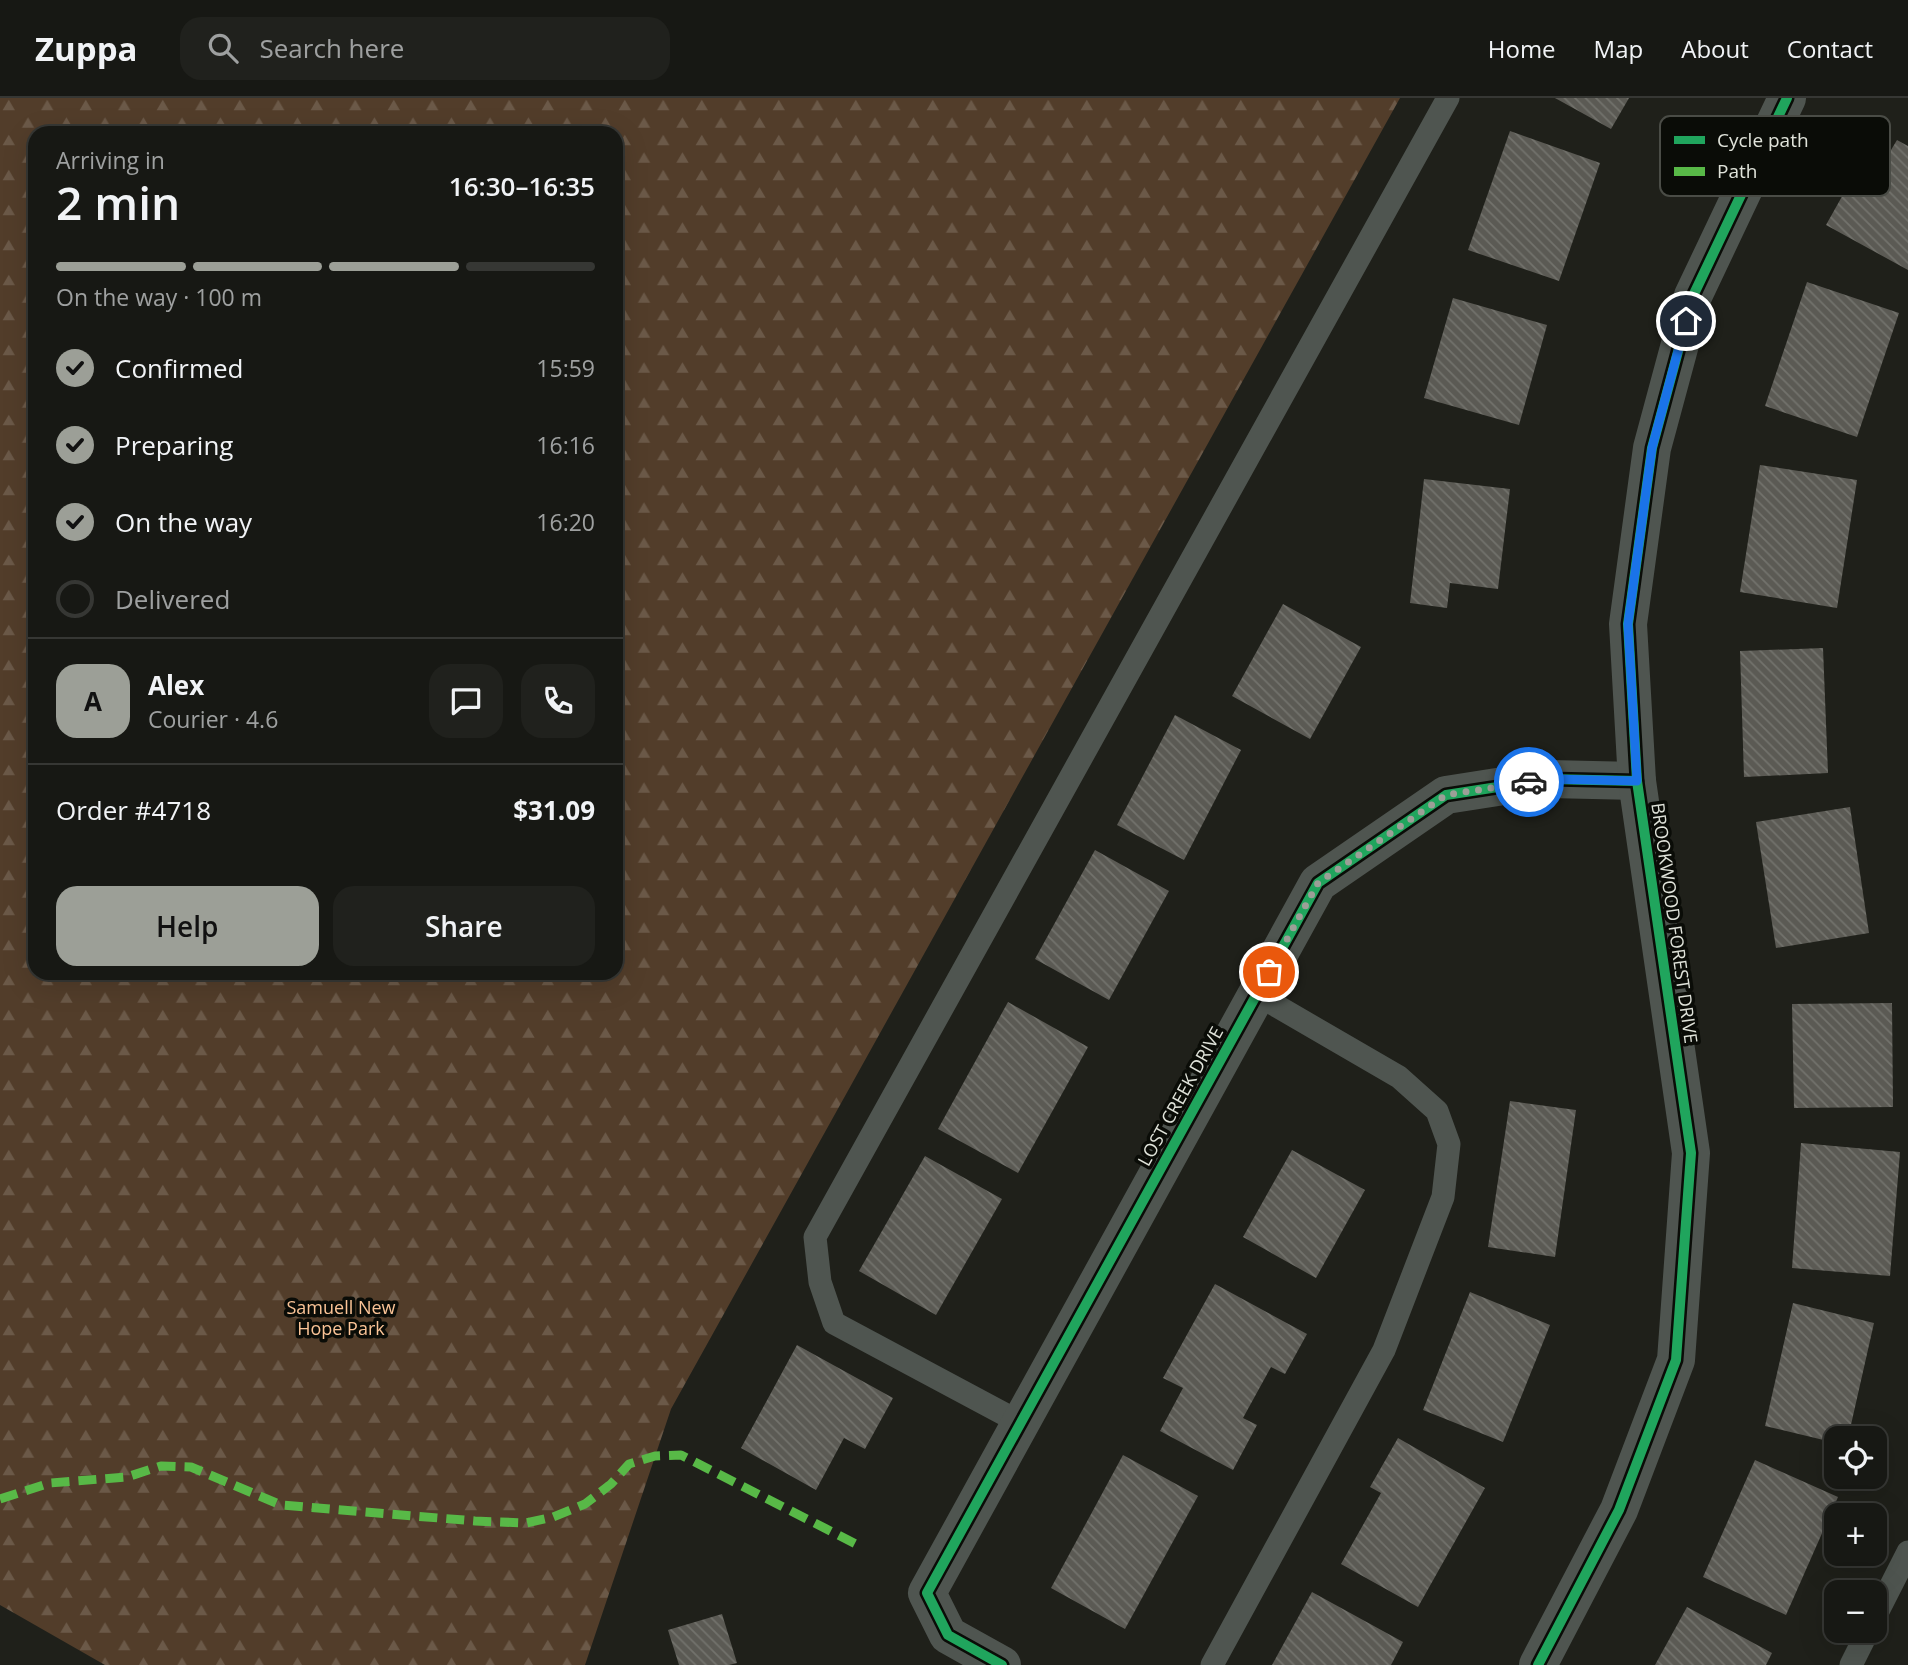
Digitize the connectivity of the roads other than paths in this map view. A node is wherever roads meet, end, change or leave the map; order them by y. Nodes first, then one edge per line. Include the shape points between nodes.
1 (1448, 98) edge
2 (1787, 98) edge
3 (1778, 116) edge
4 (1740, 196) edge
5 (1637, 781) junction
6 (1256, 994) junction
7 (1021, 1423) junction
8 (1908, 1552) edge
9 (1887, 1593) edge
10 (1862, 1643) edge
11 (1002, 1665) edge
12 (1212, 1665) edge
13 (1538, 1665) edge
14 (1851, 1665) edge

1 - 7 lane via 815,1237 820,1282 834,1323
2 - 3 street, BROOKWOOD FOREST DRIVE
4 - 5 street, BROOKWOOD FOREST DRIVE via 1693,296 1652,448 1628,624
5 - 6 street, LOST CREEK DRIVE via 1549,779 1446,795 1318,883
5 - 13 street, BROOKWOOD FOREST DRIVE via 1691,1153 1676,1360 1619,1510
6 - 7 street, LOST CREEK DRIVE
6 - 12 lane via 1399,1077 1437,1111 1448,1144 1443,1197 1384,1350
7 - 11 street, LOST CREEK DRIVE via 927,1593 947,1635
8 - 9 lane
10 - 14 lane

